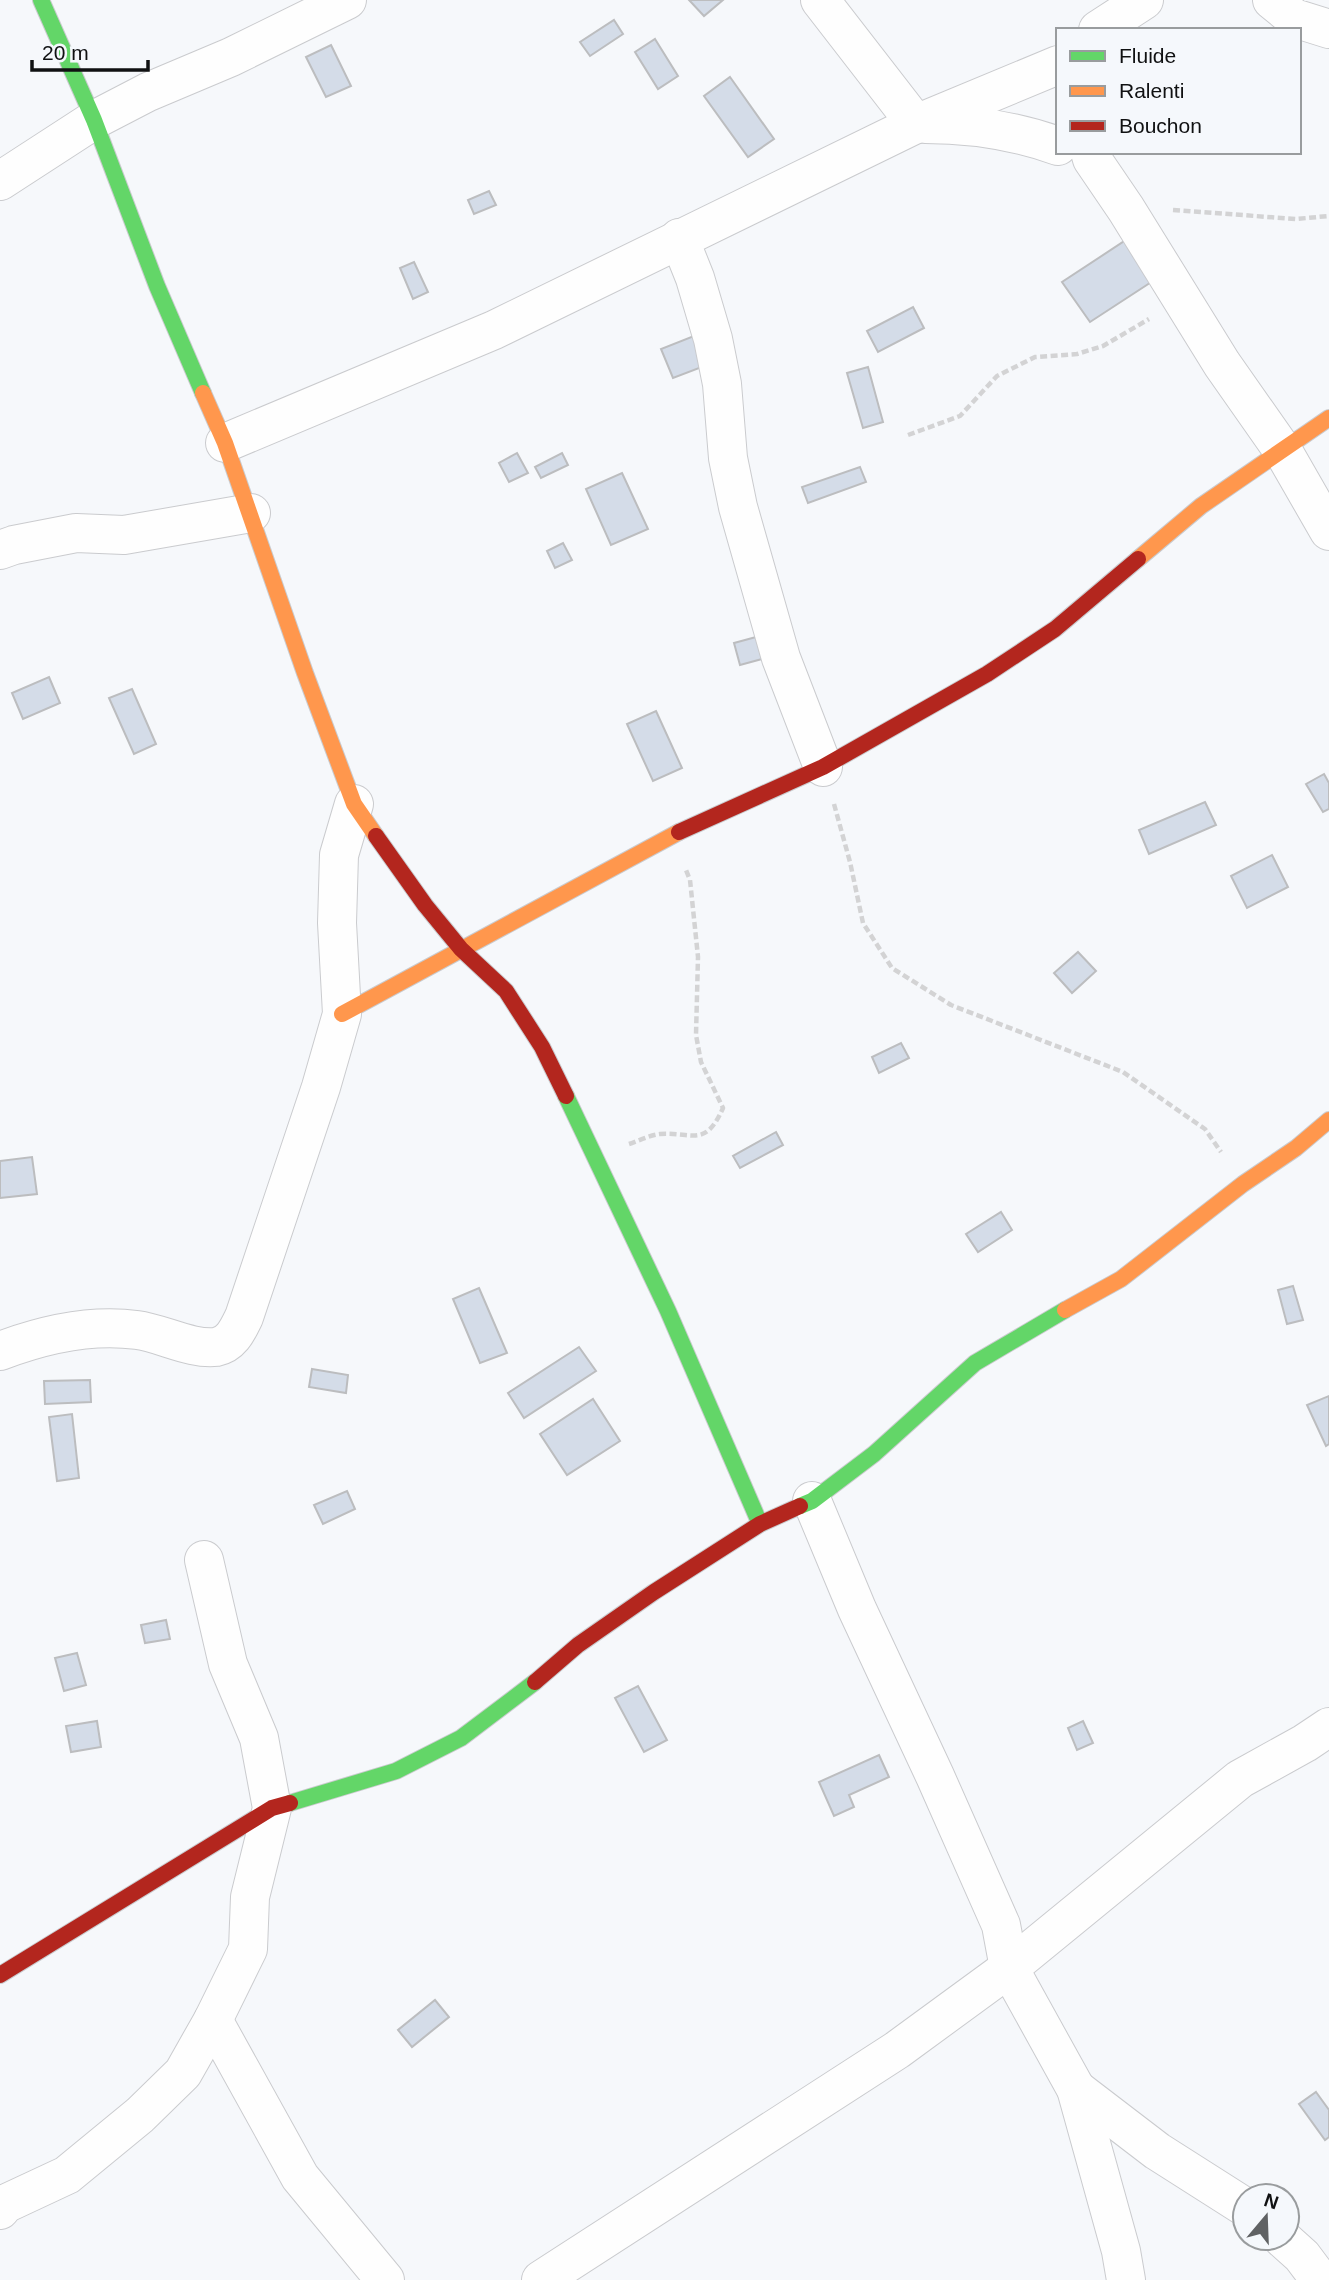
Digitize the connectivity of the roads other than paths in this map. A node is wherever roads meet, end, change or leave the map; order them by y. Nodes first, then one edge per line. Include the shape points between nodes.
1 (41, 0) edge
2 (347, 0) edge
3 (820, 0) edge
4 (1143, 0) edge
5 (1272, 0) edge
6 (1096, 19) edge
7 (1329, 29) edge
8 (1056, 67) edge
9 (94, 120) junction
10 (916, 124) junction
11 (1056, 147) edge
12 (1079, 154) edge
13 (0, 181) edge
14 (679, 238) junction
15 (1329, 418) edge
16 (225, 443) junction
17 (1283, 451) junction
18 (251, 513) junction
19 (1329, 531) edge
20 (0, 550) edge
21 (823, 766) junction
22 (354, 804) junction
23 (461, 949) junction
24 (342, 1014) junction
25 (1329, 1120) edge
26 (0, 1351) edge
27 (812, 1501) junction
28 (760, 1524) junction
29 (204, 1560) dead end
30 (1329, 1727) edge
31 (272, 1808) junction
32 (1009, 1968) junction
33 (0, 1975) edge
34 (213, 2020) junction
35 (1076, 2089) junction
36 (1231, 2198) edge
37 (0, 2210) edge
38 (1298, 2252) edge
39 (385, 2280) edge
40 (541, 2280) edge
41 (1126, 2280) edge
42 (1320, 2280) edge

1 - 9 street
2 - 9 street
3 - 10 street
4 - 6 street
5 - 7 street via 1294,18
8 - 10 street
9 - 13 street
9 - 16 street via 157,286
10 - 11 street via 1000,131
10 - 14 street
12 - 17 street via 1126,209 1222,364
14 - 16 street via 494,330
14 - 21 street via 695,278 723,384 728,458 738,508 781,658
15 - 17 street
16 - 18 street
17 - 19 street
17 - 21 street via 1201,506 1055,629 987,674
18 - 20 street via 124,534 76,533
18 - 22 street
21 - 23 street via 671,835
22 - 23 street
22 - 24 street via 339,855
23 - 24 street
23 - 28 street via 506,991 535,1036 668,1311
24 - 26 street via 244,1317 233,1338 217,1347 137,1329 80,1329
25 - 27 street via 1121,1279 975,1363 874,1454
27 - 28 street
27 - 32 street via 1001,1925
28 - 31 street via 578,1644 461,1738 396,1771
29 - 31 street via 228,1664 259,1738
30 - 32 street via 1240,1779
31 - 33 street
31 - 34 street via 250,1897 248,1949
32 - 35 street
32 - 40 street via 897,2050
34 - 37 street via 183,2073 140,2116 67,2175
34 - 39 street via 300,2177
35 - 36 street via 1157,2151
35 - 41 street
38 - 42 street

